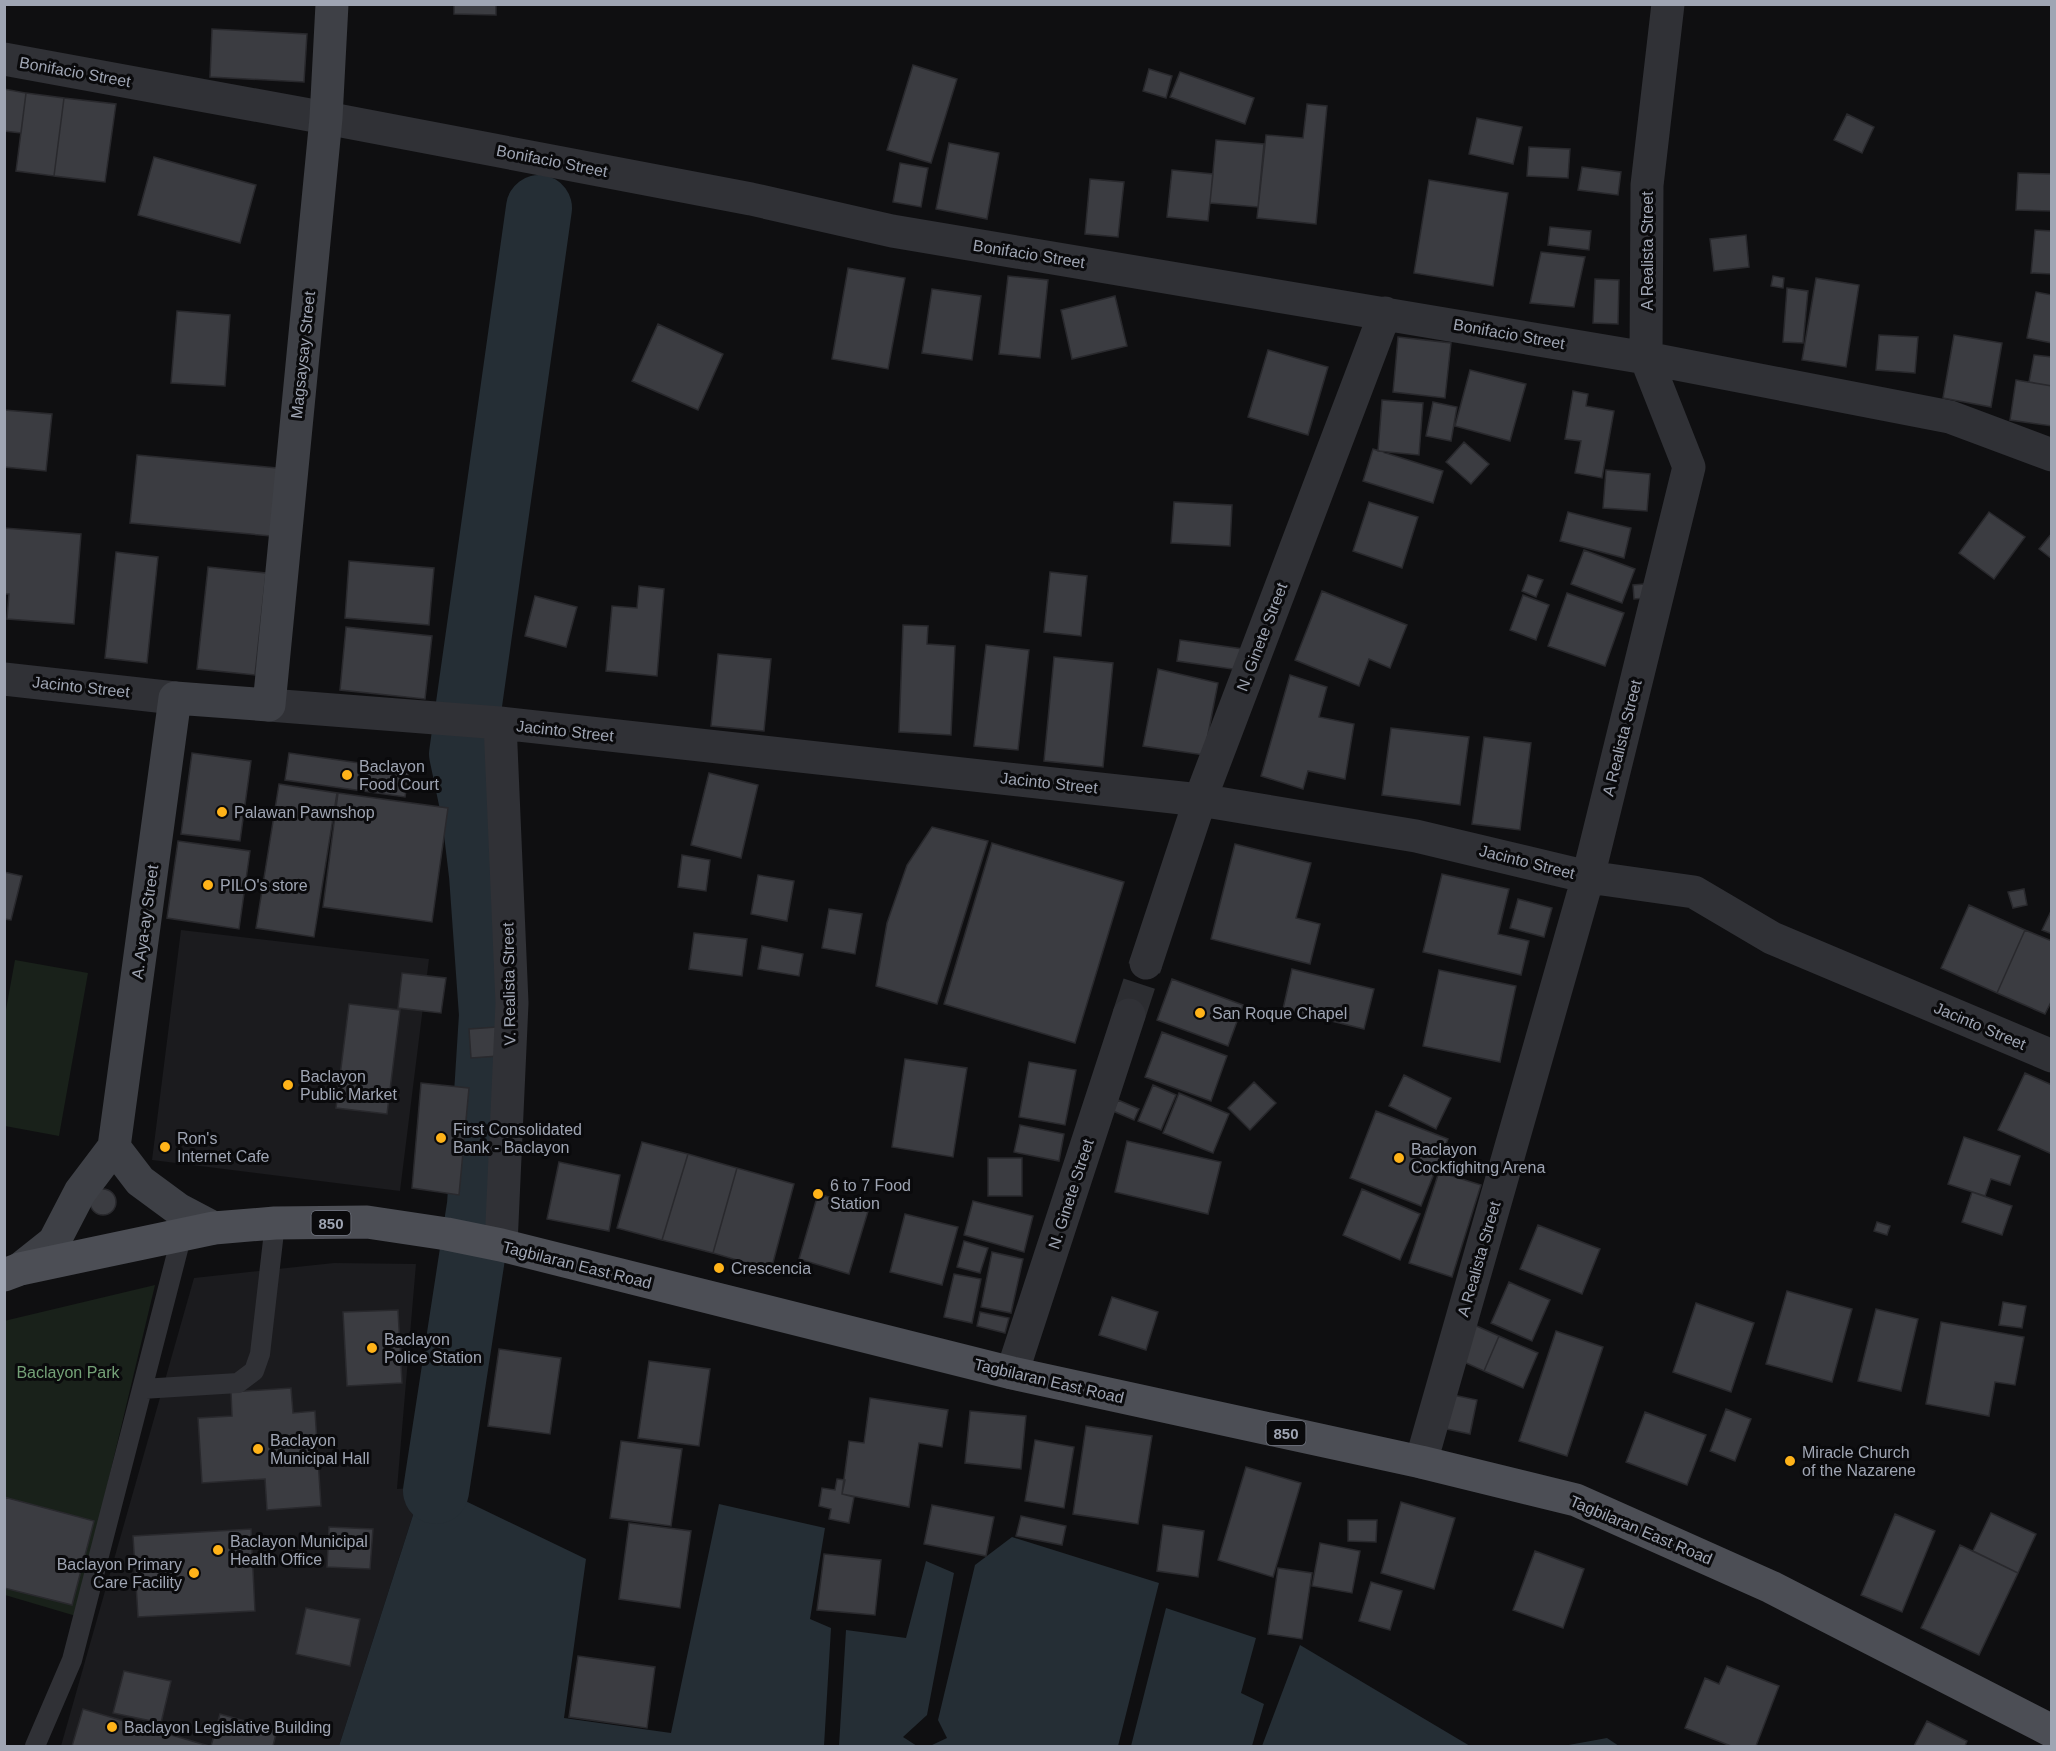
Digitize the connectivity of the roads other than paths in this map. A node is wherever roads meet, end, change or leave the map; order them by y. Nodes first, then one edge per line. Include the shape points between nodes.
1 (332, 4) edge
2 (1668, 4) edge
3 (4, 59) edge
4 (326, 118) junction
5 (1385, 313) junction
6 (1646, 358) junction
7 (2052, 455) edge
8 (4, 679) edge
9 (175, 698) junction
10 (269, 705) junction
11 (489, 723) junction
12 (1200, 800) junction
13 (1588, 877) junction
14 (1146, 963) tunnel mouth
15 (1130, 1016) tunnel mouth
16 (2052, 1056) edge
17 (114, 1147) junction
18 (275, 1223) junction
19 (214, 1228) junction
20 (182, 1234) junction
21 (492, 1243) junction
22 (12, 1272) edge
23 (1012, 1373) junction
24 (142, 1389) junction
25 (1421, 1462) junction
26 (2052, 1731) edge
27 (35, 1746) edge

1 - 4 street, Magsaysay Street
2 - 6 street, A Realista Street via 1647,184
3 - 4 street, Bonifacio Street
4 - 5 street, Bonifacio Street via 751,199 892,231
4 - 10 street, Magsaysay Street
5 - 6 street, Bonifacio Street
5 - 12 street, N. Ginete Street
6 - 7 street, Bonifacio Street via 1950,417
6 - 13 street, A Realista Street via 1689,467
8 - 9 street, Jacinto Street
9 - 10 street, Jacinto Street
9 - 17 street, A. Aya-ay Street
10 - 11 street, Jacinto Street
11 - 12 street, Jacinto Street
11 - 21 street, V. Realista Street via 512,1003
12 - 13 street, Jacinto Street via 1416,836
12 - 14 street, N. Ginete Street
13 - 16 street, Jacinto Street via 1694,892 1772,938
13 - 25 street, A Realista Street
15 - 23 street, N. Ginete Street
17 - 19 street via 140,1181 178,1209
17 - 22 street, A. Aya-ay Street via 80,1192 54,1242
18 - 19 main road, Tagbilaran East Road / 850
18 - 21 main road, Tagbilaran East Road / 850 via 367,1222
18 - 24 lane via 260,1354 254,1371 238,1383
19 - 20 main road, Tagbilaran East Road / 850
20 - 22 main road, Tagbilaran East Road / 850
20 - 24 lane
21 - 23 main road, Tagbilaran East Road / 850
23 - 25 main road, Tagbilaran East Road / 850
24 - 27 lane via 72,1660
25 - 26 main road, Tagbilaran East Road / 850 via 1576,1500 1771,1587

